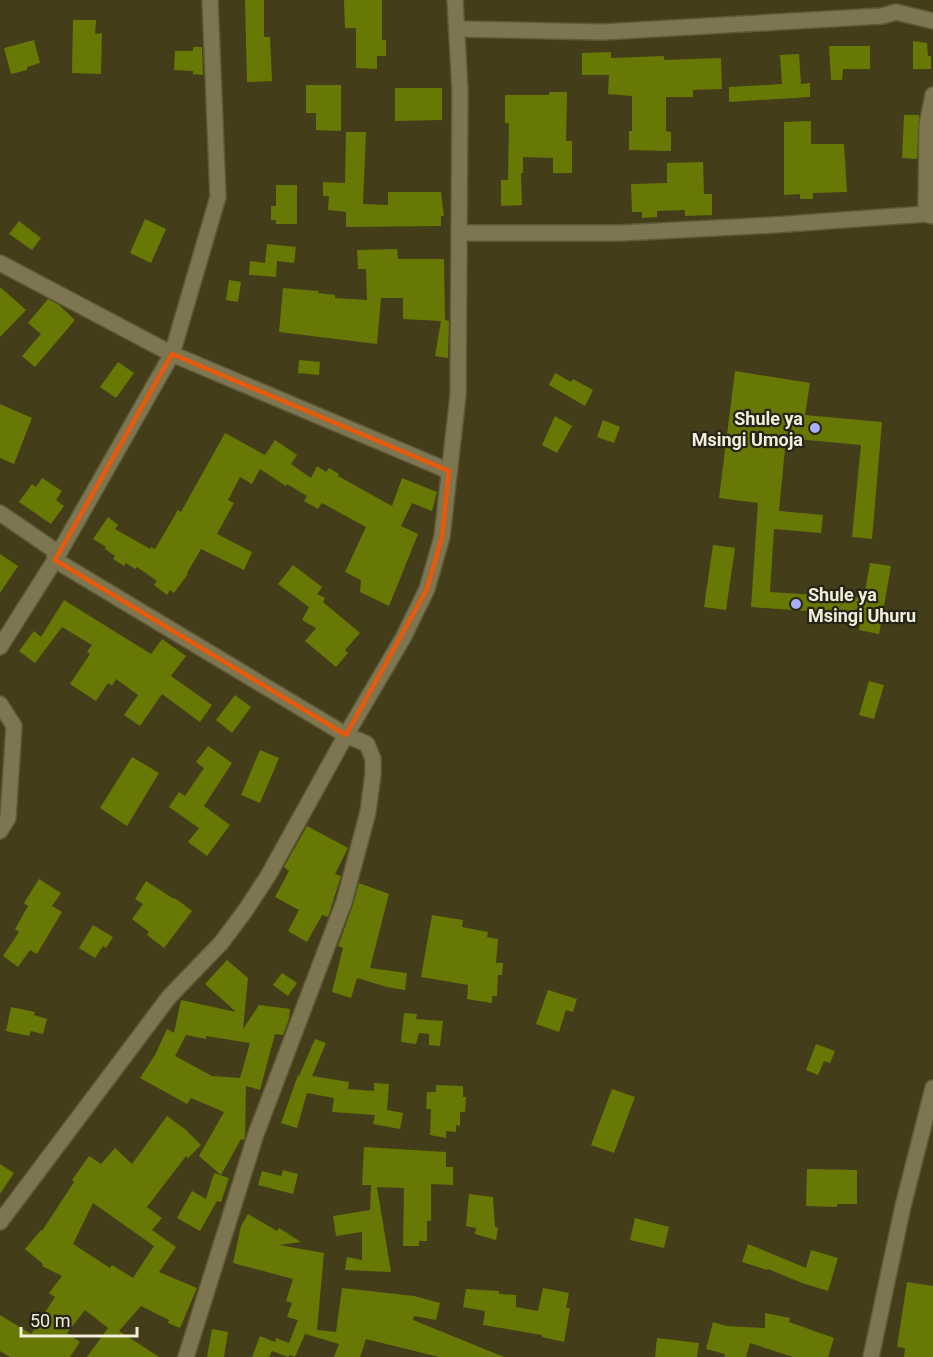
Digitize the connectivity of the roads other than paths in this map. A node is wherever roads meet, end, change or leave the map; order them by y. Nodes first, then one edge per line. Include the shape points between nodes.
1 (210, 0) edge
2 (455, 0) edge
3 (897, 6) edge
4 (933, 21) edge
5 (457, 29) junction
6 (933, 95) edge
7 (930, 215) edge
8 (459, 233) junction
9 (0, 263) edge
10 (172, 354) junction
11 (449, 471) junction
12 (0, 513) edge
13 (55, 560) junction
14 (0, 647) edge
15 (0, 704) edge
16 (346, 735) junction
17 (0, 831) edge
18 (933, 1088) edge
19 (0, 1222) edge
20 (186, 1357) edge
21 (871, 1357) edge

1 - 10 street via 218,197
2 - 5 street
3 - 4 street
3 - 5 street via 882,16 603,32
5 - 8 street
6 - 7 street via 927,125
7 - 8 street via 621,233
8 - 11 street via 458,395
9 - 10 street
10 - 11 street
10 - 13 street
11 - 16 street via 442,537 427,589
12 - 13 street via 54,550
13 - 14 street
13 - 16 street
15 - 17 street via 14,726 8,818
16 - 19 street via 245,911 169,997
16 - 20 street via 367,744 373,759 365,824 344,902 256,1134
18 - 21 street

